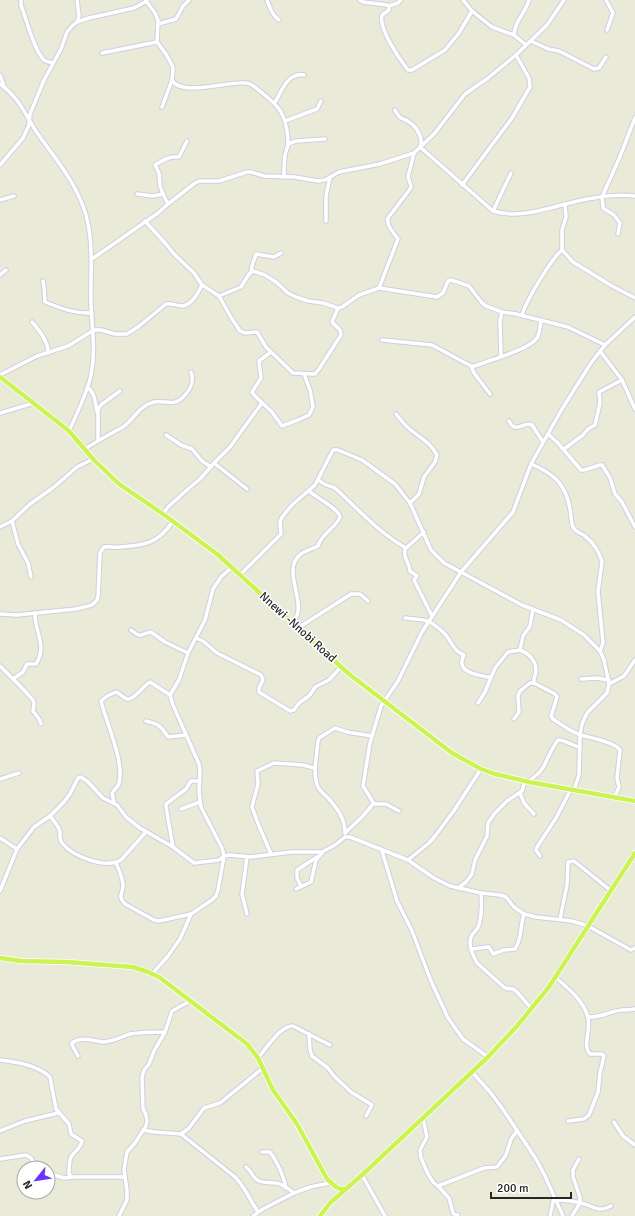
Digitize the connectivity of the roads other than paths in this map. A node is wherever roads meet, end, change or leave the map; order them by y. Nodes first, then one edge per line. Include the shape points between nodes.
1 (21, 0) edge
2 (77, 0) edge
3 (189, 0) edge
4 (267, 0) edge
5 (360, 0) edge
6 (401, 0) edge
7 (463, 0) edge
8 (529, 0) edge
9 (564, 0) edge
10 (606, 0) edge
11 (147, 1) edge
12 (389, 6) junction
13 (472, 11) junction
14 (279, 20) dead end
15 (77, 22) junction
16 (158, 24) junction
17 (607, 30) dead end
18 (514, 35) junction
19 (531, 41) junction
20 (157, 42) junction
21 (526, 45) junction
22 (102, 53) dead end
23 (516, 55) junction
24 (606, 57) dead end
25 (52, 64) junction
26 (0, 75) edge
27 (304, 75) dead end
28 (172, 80) junction
29 (2, 85) edge
30 (322, 101) dead end
31 (275, 102) junction
32 (162, 107) dead end
33 (395, 110) dead end
34 (635, 118) edge
35 (29, 120) junction
36 (285, 121) junction
37 (325, 139) dead end
38 (187, 141) dead end
39 (288, 144) junction
40 (420, 148) junction
41 (414, 153) junction
42 (0, 165) edge
43 (511, 173) dead end
44 (284, 177) junction
45 (330, 177) junction
46 (462, 185) junction
47 (137, 194) dead end
48 (163, 194) junction
49 (14, 196) dead end
50 (635, 196) edge
51 (602, 197) junction
52 (0, 200) edge
53 (168, 204) junction
54 (565, 204) junction
55 (493, 211) junction
56 (326, 221) dead end
57 (145, 222) junction
58 (618, 234) dead end
59 (562, 250) junction
60 (281, 253) dead end
61 (92, 259) junction
62 (6, 270) dead end
63 (251, 272) junction
64 (0, 275) edge
65 (43, 281) dead end
66 (202, 285) junction
67 (379, 288) junction
68 (219, 296) junction
69 (635, 298) edge
70 (338, 308) junction
71 (502, 312) junction
72 (92, 313) junction
73 (522, 315) junction
74 (635, 317) edge
75 (542, 320) junction
76 (32, 322) dead end
77 (94, 330) junction
78 (382, 340) dead end
79 (605, 345) junction
80 (600, 350) junction
81 (271, 352) junction
82 (48, 353) junction
83 (501, 356) junction
84 (471, 366) junction
85 (191, 372) dead end
86 (304, 374) junction
87 (0, 376) edge
88 (622, 380) junction
89 (87, 387) junction
90 (120, 391) dead end
91 (490, 394) dead end
92 (34, 403) junction
93 (262, 403) junction
94 (635, 409) edge
95 (97, 412) junction
96 (0, 413) edge
97 (396, 414) dead end
98 (509, 421) dead end
99 (69, 431) junction
100 (548, 434) junction
101 (166, 435) dead end
102 (98, 441) junction
103 (543, 442) junction
104 (85, 449) junction
105 (564, 449) junction
106 (93, 459) junction
107 (214, 463) junction
108 (531, 464) junction
109 (211, 467) junction
110 (319, 480) junction
111 (247, 489) dead end
112 (309, 491) junction
113 (410, 503) junction
114 (163, 514) junction
115 (12, 521) junction
116 (173, 521) junction
117 (0, 526) edge
118 (635, 527) edge
119 (424, 532) junction
120 (406, 548) junction
121 (232, 567) junction
122 (461, 572) junction
123 (240, 575) junction
124 (31, 577) dead end
125 (368, 601) dead end
126 (533, 609) junction
127 (35, 613) junction
128 (0, 614) edge
129 (432, 616) junction
130 (405, 618) dead end
131 (428, 621) junction
132 (292, 622) junction
133 (298, 628) junction
134 (131, 630) dead end
135 (196, 638) junction
136 (520, 650) junction
137 (600, 650) junction
138 (188, 653) junction
139 (635, 660) edge
140 (0, 666) edge
141 (341, 667) junction
142 (490, 677) junction
143 (581, 679) dead end
144 (13, 680) junction
145 (609, 682) junction
146 (534, 683) junction
147 (170, 695) junction
148 (384, 701) junction
149 (478, 703) dead end
150 (514, 719) dead end
151 (146, 721) dead end
152 (41, 724) dead end
153 (186, 735) junction
154 (580, 735) junction
155 (372, 736) junction
156 (580, 747) junction
157 (314, 768) junction
158 (481, 769) junction
159 (19, 773) dead end
160 (0, 779) edge
161 (200, 781) junction
162 (529, 782) junction
163 (572, 790) junction
164 (520, 793) junction
165 (613, 797) junction
166 (635, 800) edge
167 (200, 802) junction
168 (114, 803) junction
169 (373, 804) junction
170 (181, 809) dead end
171 (399, 811) dead end
172 (534, 814) dead end
173 (50, 816) junction
174 (146, 832) junction
175 (345, 833) junction
176 (0, 838) edge
177 (342, 839) junction
178 (173, 846) junction
179 (17, 849) junction
180 (382, 851) junction
181 (322, 852) junction
182 (635, 853) edge
183 (271, 854) junction
184 (224, 856) junction
185 (318, 856) junction
186 (540, 856) dead end
187 (247, 857) junction
188 (408, 860) junction
189 (116, 863) junction
190 (302, 886) junction
191 (458, 888) junction
192 (296, 889) dead end
193 (610, 890) junction
194 (0, 891) edge
195 (481, 893) junction
196 (190, 914) junction
197 (247, 914) dead end
198 (524, 914) junction
199 (560, 919) junction
200 (588, 926) junction
201 (635, 948) edge
202 (471, 949) junction
203 (0, 958) edge
204 (152, 974) junction
205 (555, 977) junction
206 (190, 1001) junction
207 (531, 1008) junction
208 (635, 1009) edge
209 (588, 1017) junction
210 (165, 1032) junction
211 (310, 1034) junction
212 (330, 1045) dead end
213 (78, 1056) dead end
214 (488, 1057) junction
215 (258, 1058) junction
216 (0, 1060) edge
217 (263, 1068) junction
218 (472, 1072) junction
219 (58, 1113) junction
220 (366, 1116) dead end
221 (423, 1118) junction
222 (568, 1121) dead end
223 (614, 1122) dead end
224 (143, 1130) junction
225 (0, 1131) edge
226 (517, 1131) junction
227 (181, 1134) junction
228 (635, 1145) edge
229 (262, 1152) dead end
230 (0, 1159) edge
231 (579, 1159) dead end
232 (32, 1160) edge
233 (246, 1167) dead end
234 (362, 1175) junction
235 (56, 1176) edge
236 (72, 1177) junction
237 (125, 1177) junction
238 (332, 1184) junction
239 (438, 1186) junction
240 (286, 1188) junction
241 (345, 1189) junction
242 (294, 1193) junction
243 (336, 1198) junction
244 (555, 1198) junction
245 (580, 1203) junction
246 (611, 1206) dead end
247 (258, 1212) junction
248 (458, 1215) edge
249 (119, 1216) edge
250 (253, 1216) edge
251 (320, 1216) edge
252 (385, 1216) edge
253 (550, 1216) edge
254 (563, 1216) edge
255 (572, 1216) edge

1 - 25 street via 40,54
2 - 15 street
3 - 16 street via 176,19
4 - 14 street via 271,12
5 - 12 street
6 - 12 street
7 - 13 street
8 - 18 street via 514,29
9 - 19 street via 547,25
10 - 17 street via 613,13
11 - 15 street via 134,8
11 - 16 street via 155,13
12 - 13 street via 389,10 382,15 382,22 389,40 408,70 445,50
13 - 18 street via 492,27
15 - 25 street via 67,32
16 - 20 street
18 - 21 street
19 - 21 street
19 - 24 street via 559,51 594,70 599,68
20 - 22 street
20 - 28 street via 172,63
21 - 23 street
23 - 40 street via 465,94
23 - 46 street via 529,78 530,87 512,118
25 - 35 street
26 - 29 street
27 - 31 street via 294,76 289,80
28 - 31 street via 175,85 186,88 245,82 252,84
28 - 32 street
29 - 35 street via 18,101
30 - 36 street via 317,108
31 - 36 street
33 - 40 street via 402,119 416,128 421,140
34 - 51 street
35 - 42 street via 23,138
35 - 61 street via 78,194 89,225
36 - 39 street
37 - 39 street
38 - 48 street via 179,157 168,157 155,165
39 - 44 street
40 - 41 street
40 - 46 street
41 - 45 street via 380,164 339,172
41 - 67 street via 408,177 410,189 388,218 387,222 398,242
43 - 55 street
44 - 45 street via 318,181
44 - 53 street via 246,172 219,181 200,181
45 - 56 street via 326,196
46 - 55 street
47 - 48 street
48 - 53 street
49 - 52 street
50 - 51 street
51 - 54 street
51 - 58 street via 603,208 614,215 620,223
53 - 57 street
54 - 55 street via 523,214 507,215
54 - 59 street
57 - 61 street
57 - 66 street via 194,273
59 - 69 street via 573,262
59 - 73 street via 533,290
60 - 63 street via 274,257 256,254
61 - 72 street
62 - 64 street
63 - 68 street via 241,287
63 - 70 street via 257,271 265,275 296,298
65 - 72 street via 45,302 77,313
66 - 68 street
66 - 77 street via 196,296 186,305 166,304 127,334
67 - 70 street via 359,295
67 - 71 street via 437,297 443,293 448,281 451,280 470,286 482,303
68 - 81 street via 240,331 260,334 263,343
70 - 86 street via 332,322 340,330 341,335 317,372
71 - 73 street
71 - 83 street
72 - 77 street
73 - 75 street
74 - 79 street
75 - 79 street via 568,327
75 - 83 street via 534,341
76 - 82 street via 44,339
77 - 82 street via 68,346
77 - 89 street via 94,362
78 - 84 street via 432,346
79 - 80 street
80 - 88 street
80 - 100 street
81 - 86 street via 293,373
81 - 93 street via 259,361 261,378 252,392
82 - 87 street via 37,356
83 - 84 street
84 - 91 street
85 - 102 street via 191,385 180,400 173,403 149,404 138,411 122,428
86 - 93 street via 313,400 309,415 282,426
87 - 92 main road, Nnewi -Nnobi Road
88 - 94 street
88 - 105 street via 599,392 600,403 596,423
89 - 95 street via 95,398
89 - 99 street
90 - 95 street via 102,404
92 - 96 street
92 - 99 main road, Nnewi -Nnobi Road
93 - 107 street via 232,446
95 - 102 street
97 - 113 street via 408,428 426,440 437,455 424,477 419,494
98 - 103 street via 516,428 532,425
99 - 104 main road, Nnewi -Nnobi Road
100 - 103 street
100 - 105 street
101 - 109 street via 192,449
102 - 104 street
103 - 108 street
104 - 106 main road, Nnewi -Nnobi Road
105 - 118 street via 582,470 602,465 615,494
106 - 114 main road, Nnewi -Nnobi Road via 119,484
106 - 115 street via 76,467
107 - 109 street
107 - 111 street
108 - 122 street via 513,512
108 - 137 street via 559,481 570,507 574,530 592,543 601,558 598,592 603,643
109 - 114 street
110 - 112 street
110 - 113 street via 330,452 335,449 362,460 383,475 395,484
110 - 120 street via 335,488 375,527
112 - 123 street via 282,517 282,532 279,536
112 - 132 street via 336,509 340,517 318,546 300,555 294,563 298,611
113 - 119 street
114 - 116 main road, Nnewi -Nnobi Road
115 - 117 street
115 - 124 street
116 - 121 main road, Nnewi -Nnobi Road
116 - 127 street via 164,533 152,541 133,546 104,547 100,553 98,597 94,603
119 - 120 street
119 - 122 street via 434,554
120 - 129 street via 404,558 409,563 410,571 416,576 414,580
121 - 123 main road, Nnewi -Nnobi Road
121 - 135 street via 213,589 208,612
122 - 126 street
122 - 129 street
123 - 132 main road, Nnewi -Nnobi Road
125 - 133 street via 360,594 352,594
126 - 136 street via 530,626 523,636
126 - 137 street via 575,628
127 - 128 street
127 - 144 street via 41,641 39,658 36,664 27,664 23,672
129 - 131 street
130 - 131 street
131 - 142 street via 446,635 455,649 464,655 461,662 465,670
131 - 148 street via 392,692
132 - 133 main road, Nnewi -Nnobi Road
133 - 141 main road, Nnewi -Nnobi Road
134 - 138 street via 138,636 151,632
135 - 138 street
135 - 141 street via 217,653 261,675 261,693 292,711 315,687 329,680
136 - 142 street via 508,652 494,668
136 - 146 street via 533,660 536,670
137 - 145 street
138 - 147 street via 179,680
139 - 145 street via 624,676
140 - 144 street
141 - 148 main road, Nnewi -Nnobi Road
142 - 149 street
143 - 145 street via 596,678
144 - 152 street via 33,700 33,711
145 - 154 street via 607,693 587,714
146 - 150 street via 520,691 518,712
146 - 154 street via 556,695 552,718
147 - 153 street
147 - 168 street via 150,682 129,699 116,692 102,700 120,773 118,785 112,793
148 - 155 street
148 - 158 main road, Nnewi -Nnobi Road via 452,753
151 - 153 street via 159,725 168,737
153 - 161 street via 199,764
154 - 156 street
154 - 165 street via 606,742 620,750 618,787
155 - 157 street via 335,728 319,738
155 - 169 street via 363,786
156 - 162 street via 558,740 543,767
156 - 163 street via 579,775
157 - 175 street via 319,789 344,819
157 - 183 street via 274,763 257,771 258,784 252,807
158 - 162 main road, Nnewi -Nnobi Road
158 - 188 street via 435,836
159 - 160 street
161 - 167 street
161 - 178 street via 191,781 186,789 166,804
162 - 163 main road, Nnewi -Nnobi Road
162 - 164 street via 524,784
163 - 165 main road, Nnewi -Nnobi Road
163 - 186 street via 537,847
164 - 172 street via 524,803
164 - 191 street via 506,801 488,823 487,836 475,860 472,874
165 - 166 main road, Nnewi -Nnobi Road
167 - 170 street
167 - 184 street
168 - 173 street via 103,798 81,777
168 - 174 street via 126,817
169 - 171 street via 386,804
169 - 175 street
173 - 179 street via 34,827
173 - 189 street via 59,830 62,843 71,851 90,861
174 - 178 street
174 - 189 street
175 - 177 street
176 - 179 street
177 - 180 street via 350,837
177 - 181 street
178 - 184 street via 194,863 219,860
179 - 194 street
180 - 188 street
180 - 214 street via 397,901 448,1018 463,1039
181 - 183 street
181 - 185 street
182 - 193 main road
183 - 187 street
184 - 187 street
184 - 196 street via 216,896
185 - 190 street via 311,882
185 - 190 street via 297,870 297,878
187 - 197 street via 242,894
188 - 191 street via 434,878
189 - 196 street via 123,885 120,893 122,902 159,921
190 - 192 street
191 - 195 street
193 - 199 street via 574,861 568,862 567,885
193 - 200 main road
195 - 198 street via 506,897
195 - 202 street via 479,927 470,938
196 - 204 street via 180,939
198 - 199 street
198 - 202 street via 515,949 493,954 489,947
199 - 200 street
200 - 201 street via 632,950
200 - 205 main road
202 - 207 street via 477,963 505,988 517,992
203 - 204 main road via 133,967
204 - 206 main road
205 - 207 main road
205 - 209 street via 575,995
206 - 210 street via 172,1011
206 - 215 main road via 247,1044
207 - 214 main road
208 - 209 street via 621,1010 600,1017
209 - 222 street via 587,1051 590,1054 604,1056 598,1092 589,1115
210 - 213 street via 130,1034 104,1042 77,1040 72,1045
210 - 224 street via 142,1078 143,1108 147,1121
211 - 212 street
211 - 215 street via 290,1026 280,1032
211 - 220 street via 312,1056 328,1068 351,1092 370,1103 371,1107
214 - 218 main road
215 - 217 main road
216 - 219 street via 20,1063 47,1074 51,1079 51,1089
217 - 227 street via 220,1102 204,1108 189,1128
217 - 238 main road via 273,1090 297,1124 325,1176
218 - 221 main road
218 - 226 street via 490,1092
219 - 225 street via 25,1121
219 - 236 street via 69,1124 71,1134 82,1141 70,1162 69,1174
221 - 234 main road
221 - 239 street via 427,1137 420,1154 428,1174
223 - 228 street via 623,1136
224 - 227 street
224 - 237 street via 128,1152
226 - 239 street via 511,1139 506,1155 497,1167 484,1168
226 - 244 street via 536,1159
227 - 247 street via 243,1185
229 - 240 street via 270,1152 273,1155 282,1172
230 - 232 street via 30,1156
231 - 245 street via 572,1177
233 - 240 street via 256,1180 279,1183
234 - 241 main road
234 - 252 street
235 - 236 street
236 - 237 street
237 - 249 street via 126,1200
238 - 241 main road via 341,1190
238 - 242 street via 310,1187
238 - 243 main road via 337,1193
239 - 248 street via 449,1198 454,1215
240 - 242 street
241 - 243 main road
242 - 247 street
243 - 251 main road
244 - 245 street
244 - 253 street
244 - 254 street
245 - 246 street via 598,1210
245 - 255 street
247 - 250 street

